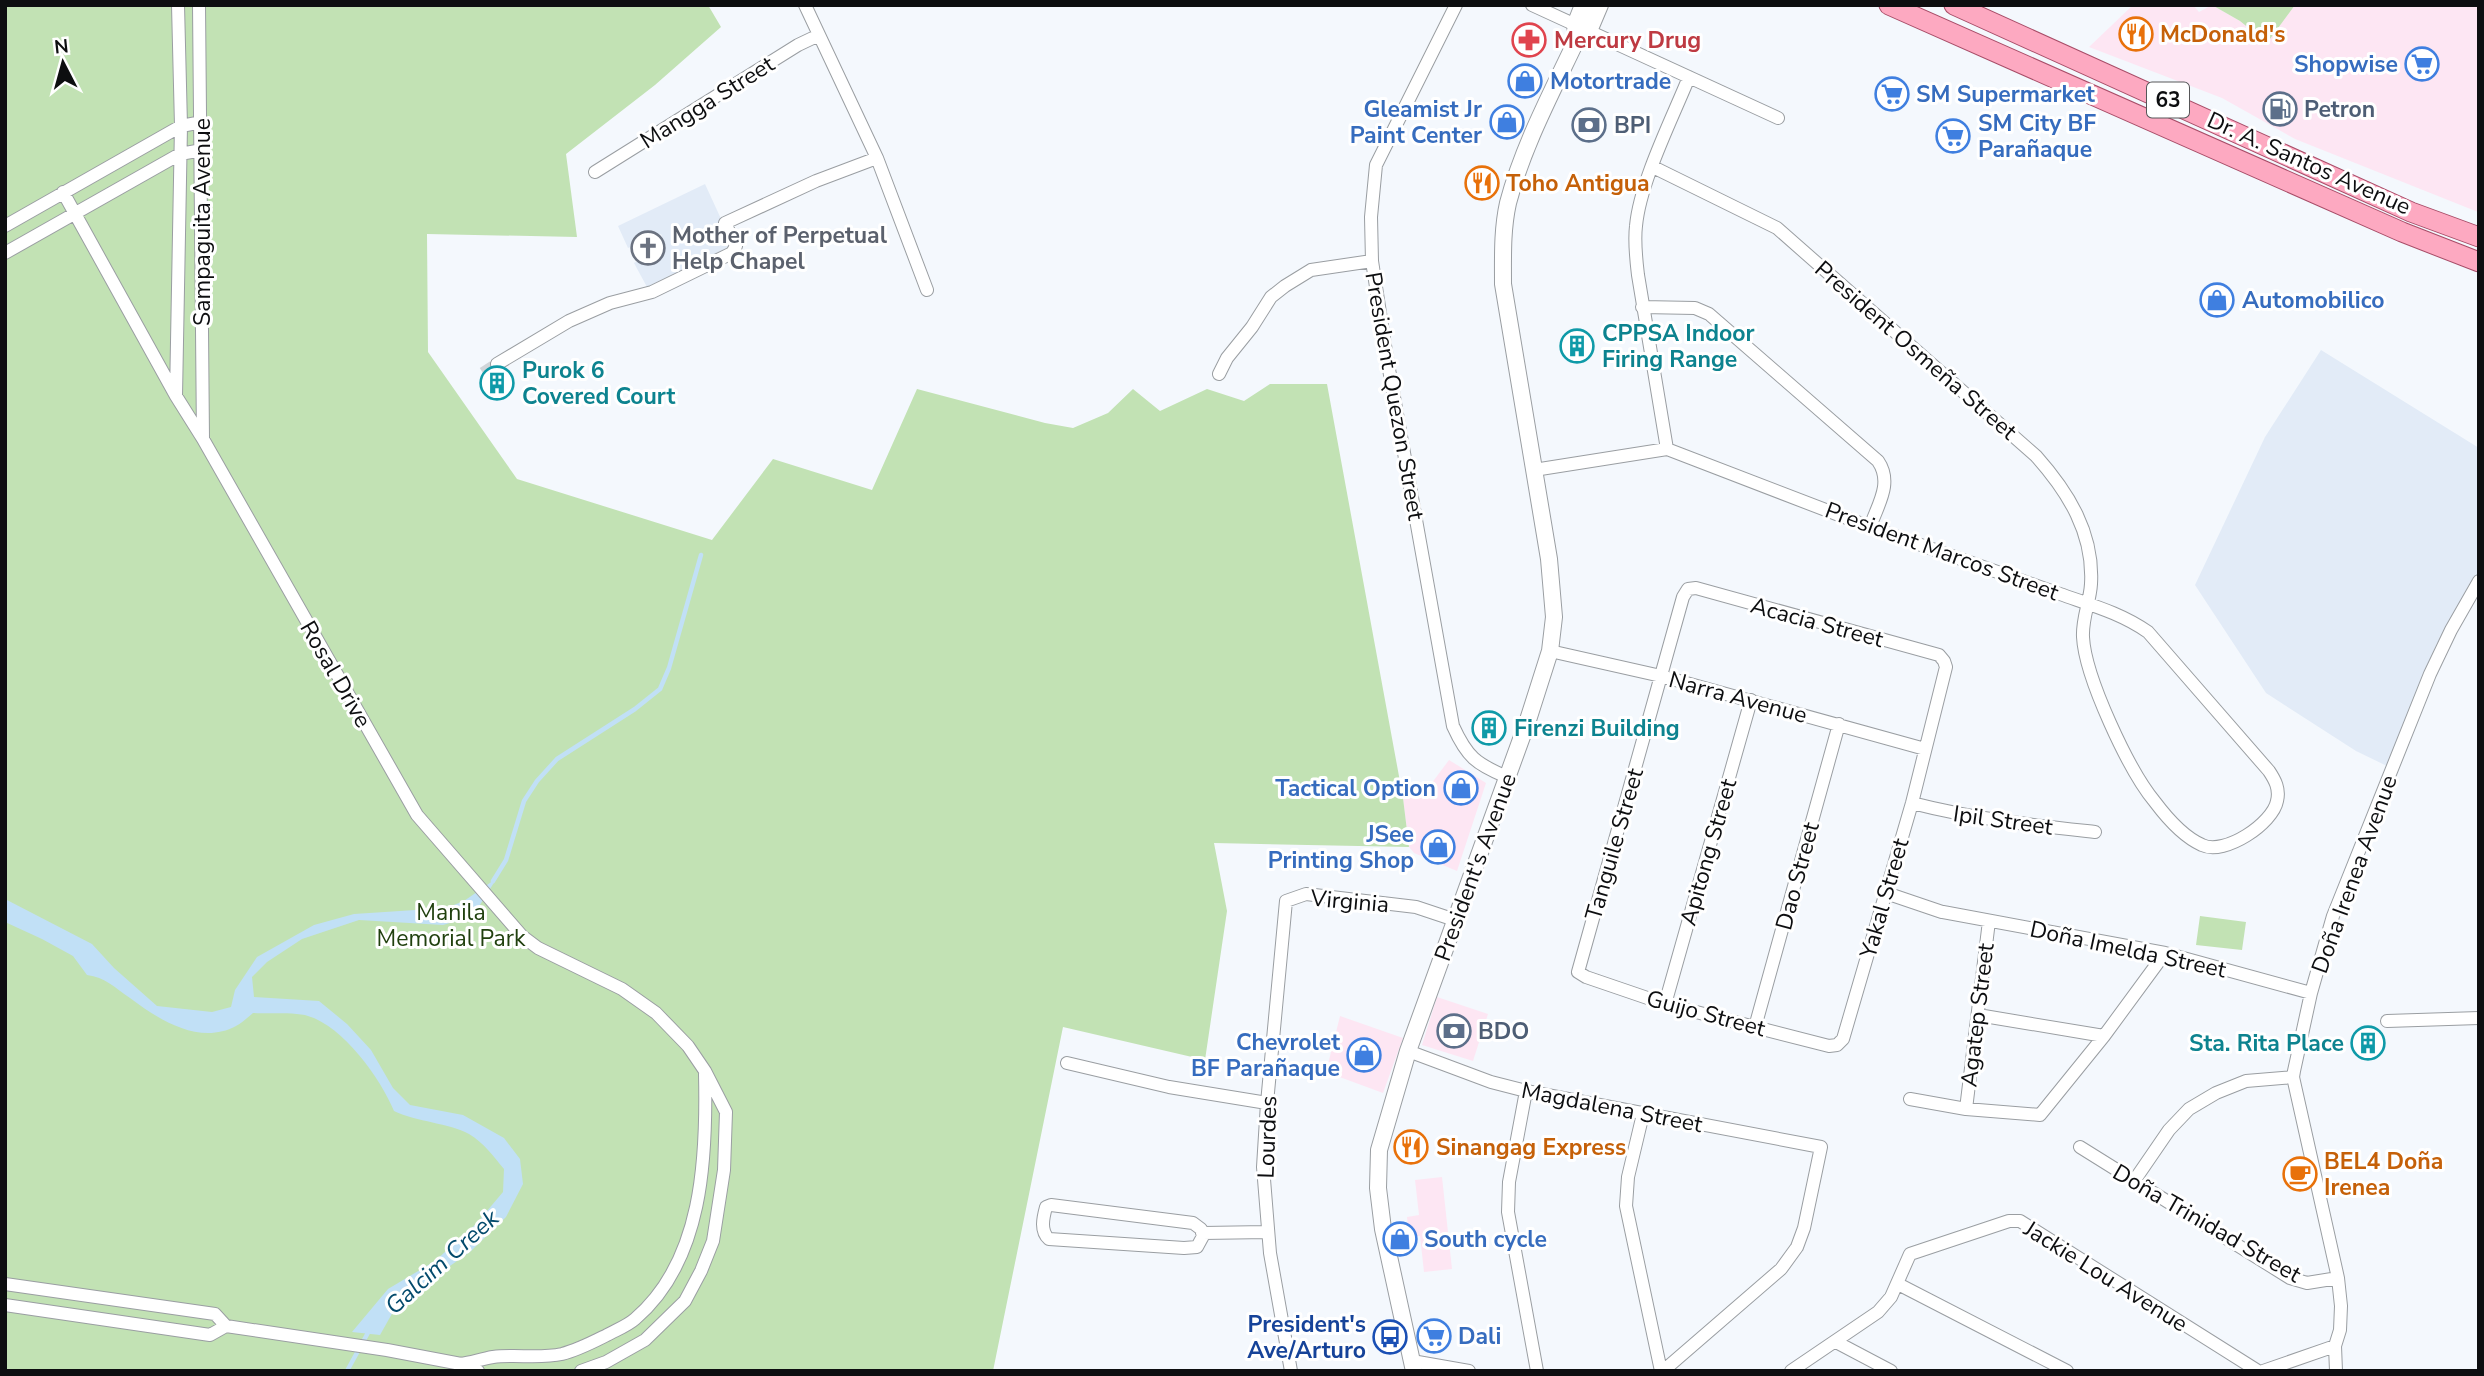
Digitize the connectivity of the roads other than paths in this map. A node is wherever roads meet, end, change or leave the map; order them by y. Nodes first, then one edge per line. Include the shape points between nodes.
1 (178, 5) edge
2 (199, 5) edge
3 (805, 5) edge
4 (1456, 5) edge
5 (1532, 5) edge
6 (1583, 5) edge
7 (1600, 5) edge
8 (1889, 5) edge
9 (1954, 5) edge
10 (1580, 32) junction
11 (819, 35) junction
12 (1689, 77) junction
13 (1778, 118) dead end
14 (202, 122) junction
15 (181, 126) junction
16 (202, 150) junction
17 (180, 154) junction
18 (877, 158) junction
19 (1653, 167) junction
20 (595, 172) dead end
21 (63, 192) junction
22 (74, 214) junction
23 (5, 226) edge
24 (2479, 237) edge
25 (5, 253) edge
26 (2477, 257) edge
27 (1372, 261) junction
28 (927, 290) dead end
29 (1642, 307) junction
30 (497, 364) tunnel mouth
31 (1219, 374) dead end
32 (176, 396) junction
33 (203, 439) junction
34 (1667, 449) junction
35 (1534, 470) junction
36 (1870, 527) junction
37 (2479, 581) edge
38 (2086, 603) junction
39 (1550, 651) junction
40 (1661, 676) junction
41 (1751, 700) junction
42 (1839, 724) junction
43 (1925, 749) junction
44 (1507, 777) junction
45 (1912, 803) junction
46 (2095, 832) dead end
47 (2215, 848) joint
48 (1886, 893) junction
49 (1286, 901) joint
50 (1455, 920) junction
51 (1989, 921) junction
52 (2165, 953) junction
53 (1578, 972) joint
54 (2311, 993) junction
55 (1665, 1004) junction
56 (1978, 1015) junction
57 (2479, 1018) edge
58 (2387, 1021) dead end
59 (1755, 1027) junction
60 (2104, 1036) junction
61 (1837, 1045) joint
62 (1408, 1051) junction
63 (1068, 1063) dead end
64 (705, 1071) junction
65 (2293, 1077) junction
66 (1526, 1091) junction
67 (1910, 1100) dead end
68 (1267, 1103) junction
69 (1966, 1109) junction
70 (1643, 1114) junction
71 (2080, 1147) dead end
72 (2134, 1181) junction
73 (1267, 1232) junction
74 (1203, 1233) junction
75 (2338, 1278) junction
76 (1898, 1283) junction
77 (5, 1284) edge
78 (5, 1304) edge
79 (226, 1326) junction
80 (1836, 1342) junction
81 (2335, 1346) junction
82 (461, 1364) junction
83 (1413, 1366) edge
84 (478, 1371) edge
85 (581, 1371) edge
86 (1291, 1371) edge
87 (1469, 1371) edge
88 (1537, 1371) edge
89 (1662, 1371) edge
90 (1791, 1371) edge
91 (1891, 1371) edge
92 (2067, 1371) edge
93 (2260, 1371) edge
94 (2336, 1371) edge

1 - 15 street, Sampaguita Avenue
2 - 14 street, Sampaguita Avenue
3 - 11 street
4 - 27 street, President Quezon Street via 1376,165
5 - 10 street
6 - 10 street, President's Avenue
7 - 10 street, President's Avenue
8 - 26 main road, Dr. A. Santos Avenue / 63 via 2402,232
9 - 24 main road, Dr. A. Santos Avenue / 63 via 2411,212
10 - 12 street
10 - 35 street, President's Avenue via 1518,173 1503,243 1503,284
11 - 18 street
11 - 20 street, Mangga Street
12 - 13 street
12 - 19 street
14 - 15 street
14 - 16 street, Sampaguita Avenue
15 - 17 street, Sampaguita Avenue
15 - 21 street
16 - 17 street
16 - 33 street, Sampaguita Avenue
17 - 22 street
17 - 32 street, Sampaguita Avenue
18 - 28 street
18 - 30 street via 725,223 736,246 732,253 652,292 569,321
19 - 29 street via 1636,224
19 - 38 street, President Osmeña Street via 1777,228 2036,456 2071,499 2089,547 2091,588
21 - 22 street, Rosal Drive
21 - 23 street
22 - 25 street
22 - 32 street, Rosal Drive
27 - 31 street via 1311,270 1285,286 1271,298
27 - 44 street, President Quezon Street via 1453,726 1464,749 1483,767
29 - 34 street
29 - 36 street via 1695,308 1709,314 1878,461 1885,471 1885,486
32 - 33 street, Rosal Drive
33 - 64 street, Rosal Drive via 417,815 522,936 622,989 656,1013
34 - 35 street, President Marcos Street
34 - 36 street, President Marcos Street
35 - 39 street, President's Avenue via 1552,587
36 - 38 street, President Marcos Street
37 - 54 street, Doña Irenea Avenue via 2430,674 2333,916
38 - 47 street, President Osmeña Street via 2085,654 2138,779 2178,828 2203,846
38 - 47 street, President Marcos Street via 2129,619 2148,632 2276,781 2277,804 2271,814 2236,843
39 - 40 street, Narra Avenue
39 - 44 street, President's Avenue
40 - 41 street, Narra Avenue
40 - 43 street, Acacia Street via 1688,589 1939,655 1946,667
40 - 53 street, Tanguile Street
41 - 42 street, Narra Avenue
41 - 55 street, Apitong Street
42 - 43 street, Narra Avenue
42 - 59 street, Dao Street
43 - 45 street, Yakal Street
44 - 50 street, President's Avenue
45 - 46 street, Ipil Street via 1989,820
45 - 48 street, Yakal Street
48 - 51 street, Doña Imelda Street via 1942,912
48 - 61 street, Yakal Street via 1843,1039
49 - 50 street, Virginia via 1306,894 1416,907
49 - 68 street, Lourdes
50 - 62 street, President's Avenue
51 - 52 street, Doña Imelda Street
51 - 56 street, Agatep Street
52 - 54 street, Doña Imelda Street
52 - 60 street
53 - 55 street, Guijo Street
54 - 65 street, Doña Irenea Avenue
55 - 59 street, Guijo Street
56 - 60 street
56 - 69 street, Agatep Street
57 - 58 street
59 - 61 street, Guijo Street
60 - 69 street via 2040,1115
62 - 66 street, Magdalena Street
62 - 83 street, President's Avenue via 1379,1150 1378,1188
63 - 68 street via 1169,1087
64 - 82 street via 701,1172 689,1237 664,1288 634,1321 565,1353
64 - 85 street, Rosal Drive via 727,1123 713,1241 701,1271 685,1301 645,1340
65 - 72 street via 2246,1081 2189,1109 2169,1129
65 - 75 street, Doña Irenea Avenue
66 - 70 street, Magdalena Street
66 - 88 street via 1508,1212
67 - 69 street
68 - 73 street, Lourdes via 1263,1167
70 - 89 street via 1626,1206
70 - 89 street, Magdalena Street via 1821,1147 1797,1247 1781,1269
71 - 72 street, Doña Trinidad Street
72 - 75 street, Doña Trinidad Street via 2290,1278 2307,1283
73 - 74 street
73 - 86 street, Lourdes
74 - 74 street via 1192,1223 1051,1205 1046,1207 1043,1223 1049,1239 1156,1247 1195,1247
75 - 81 street, Doña Irenea Avenue via 2340,1330
76 - 80 street, Jackie Lou Avenue via 1878,1312
76 - 92 street
76 - 93 street, Jackie Lou Avenue via 1910,1254 2020,1221
77 - 79 street via 215,1314
78 - 79 street via 210,1335
79 - 82 street
80 - 90 street, Jackie Lou Avenue
80 - 91 street
81 - 93 street, Jackie Lou Avenue
81 - 94 street, Doña Irenea Avenue
82 - 84 street
83 - 87 street

